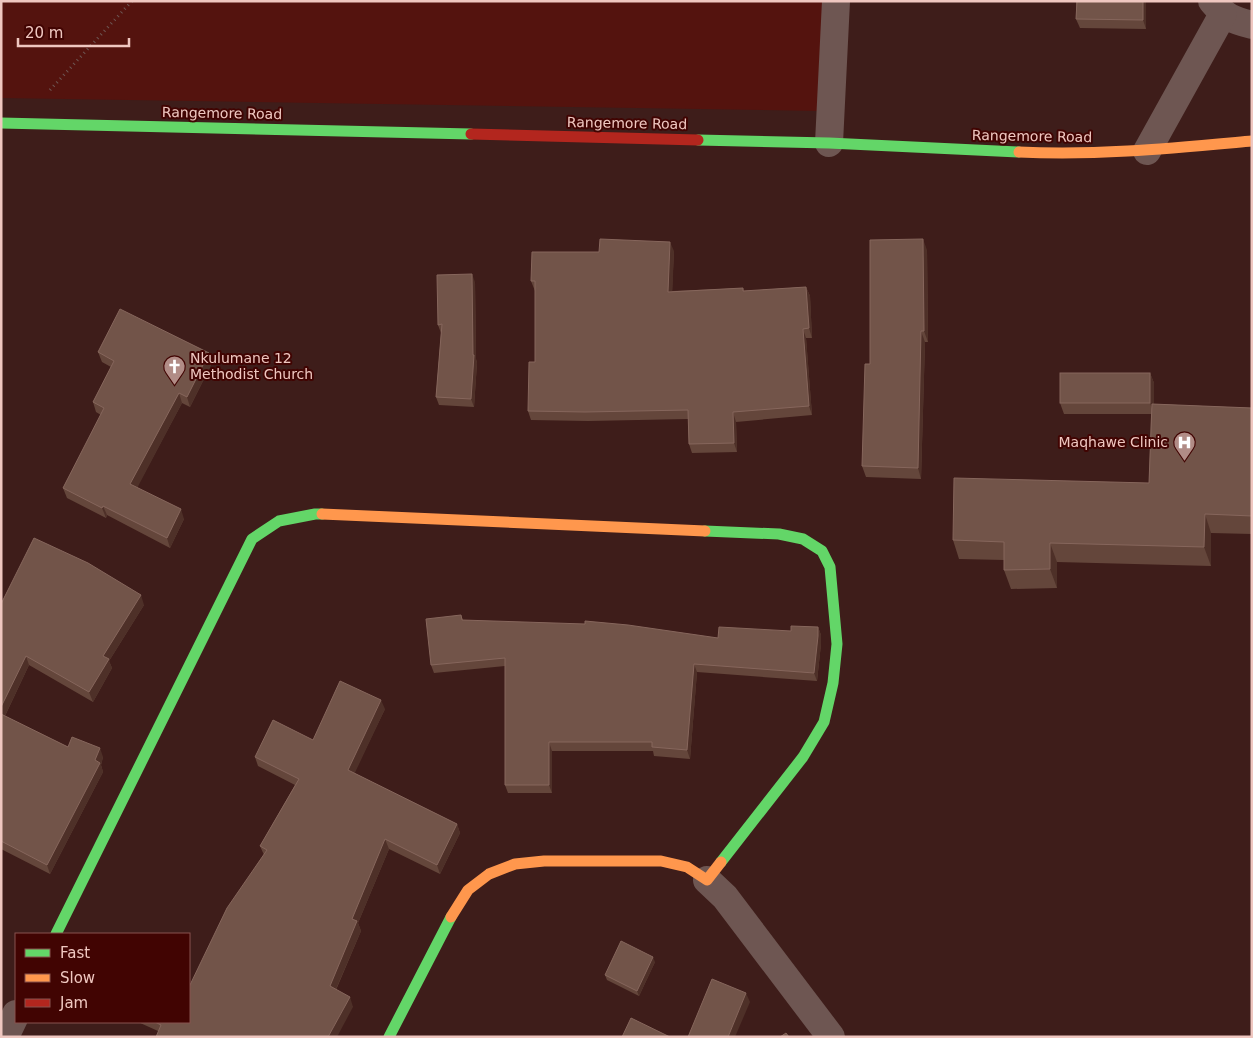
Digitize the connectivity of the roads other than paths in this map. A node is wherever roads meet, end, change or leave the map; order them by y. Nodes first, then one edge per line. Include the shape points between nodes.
1 (836, 1) edge
2 (1217, 8) edge
3 (1252, 24) edge
4 (1, 123) edge
5 (829, 143) junction
6 (1250, 145) edge
7 (1147, 151) junction
8 (707, 880) junction
9 (56, 933) edge
10 (15, 1016) edge
11 (5, 1037) edge
12 (389, 1037) edge
13 (832, 1037) edge

1 - 5 street
2 - 3 street via 1237,21
2 - 7 street
4 - 5 street, Rangemore Road
5 - 7 street, Rangemore Road via 1052,154
6 - 7 street, Rangemore Road
8 - 9 street via 803,757 824,722 837,644 830,567 822,552 803,538 779,534 315,514 279,521 252,539
8 - 12 street via 687,868 662,861 544,861 515,864 489,874 468,890 454,911
8 - 13 street via 724,897
10 - 11 street

